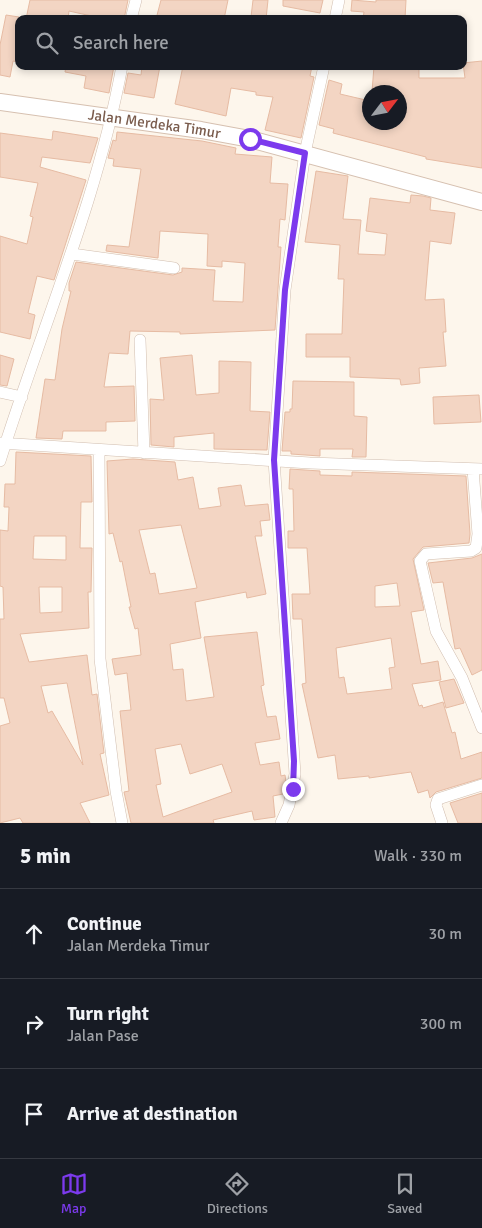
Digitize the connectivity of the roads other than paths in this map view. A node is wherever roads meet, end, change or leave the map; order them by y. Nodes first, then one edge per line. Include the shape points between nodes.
1 (136, 0) edge
2 (339, 0) edge
3 (132, 15) edge
4 (336, 15) edge
5 (121, 70) edge
6 (323, 70) edge
7 (0, 102) edge
8 (112, 118) junction
9 (305, 153) junction
10 (482, 202) edge
11 (72, 254) junction
12 (174, 268) dead end
13 (140, 340) dead end
14 (0, 392) edge
15 (22, 397) junction
16 (3, 443) edge
17 (98, 450) junction
18 (144, 453) junction
19 (274, 460) junction
20 (0, 461) edge
21 (478, 469) edge
22 (482, 728) edge
23 (482, 785) edge
24 (122, 823) edge
25 (281, 823) edge
26 (442, 823) edge

1 - 3 street
2 - 4 street
5 - 8 street
6 - 9 street
7 - 8 main road, Jalan Merdeka Timur
8 - 9 main road, Jalan Merdeka Timur via 201,130
8 - 11 street
9 - 10 main road, Jalan Merdeka Timur
9 - 19 street via 285,290
11 - 12 street
11 - 15 street
13 - 18 street
14 - 15 street
15 - 16 street
16 - 17 street
16 - 20 street
17 - 18 street
17 - 24 street via 100,659
18 - 19 street
19 - 21 street
19 - 25 street via 295,774 289,805
21 - 22 street via 476,548 426,554 420,561 436,631 465,685
23 - 26 street via 438,799 436,806

